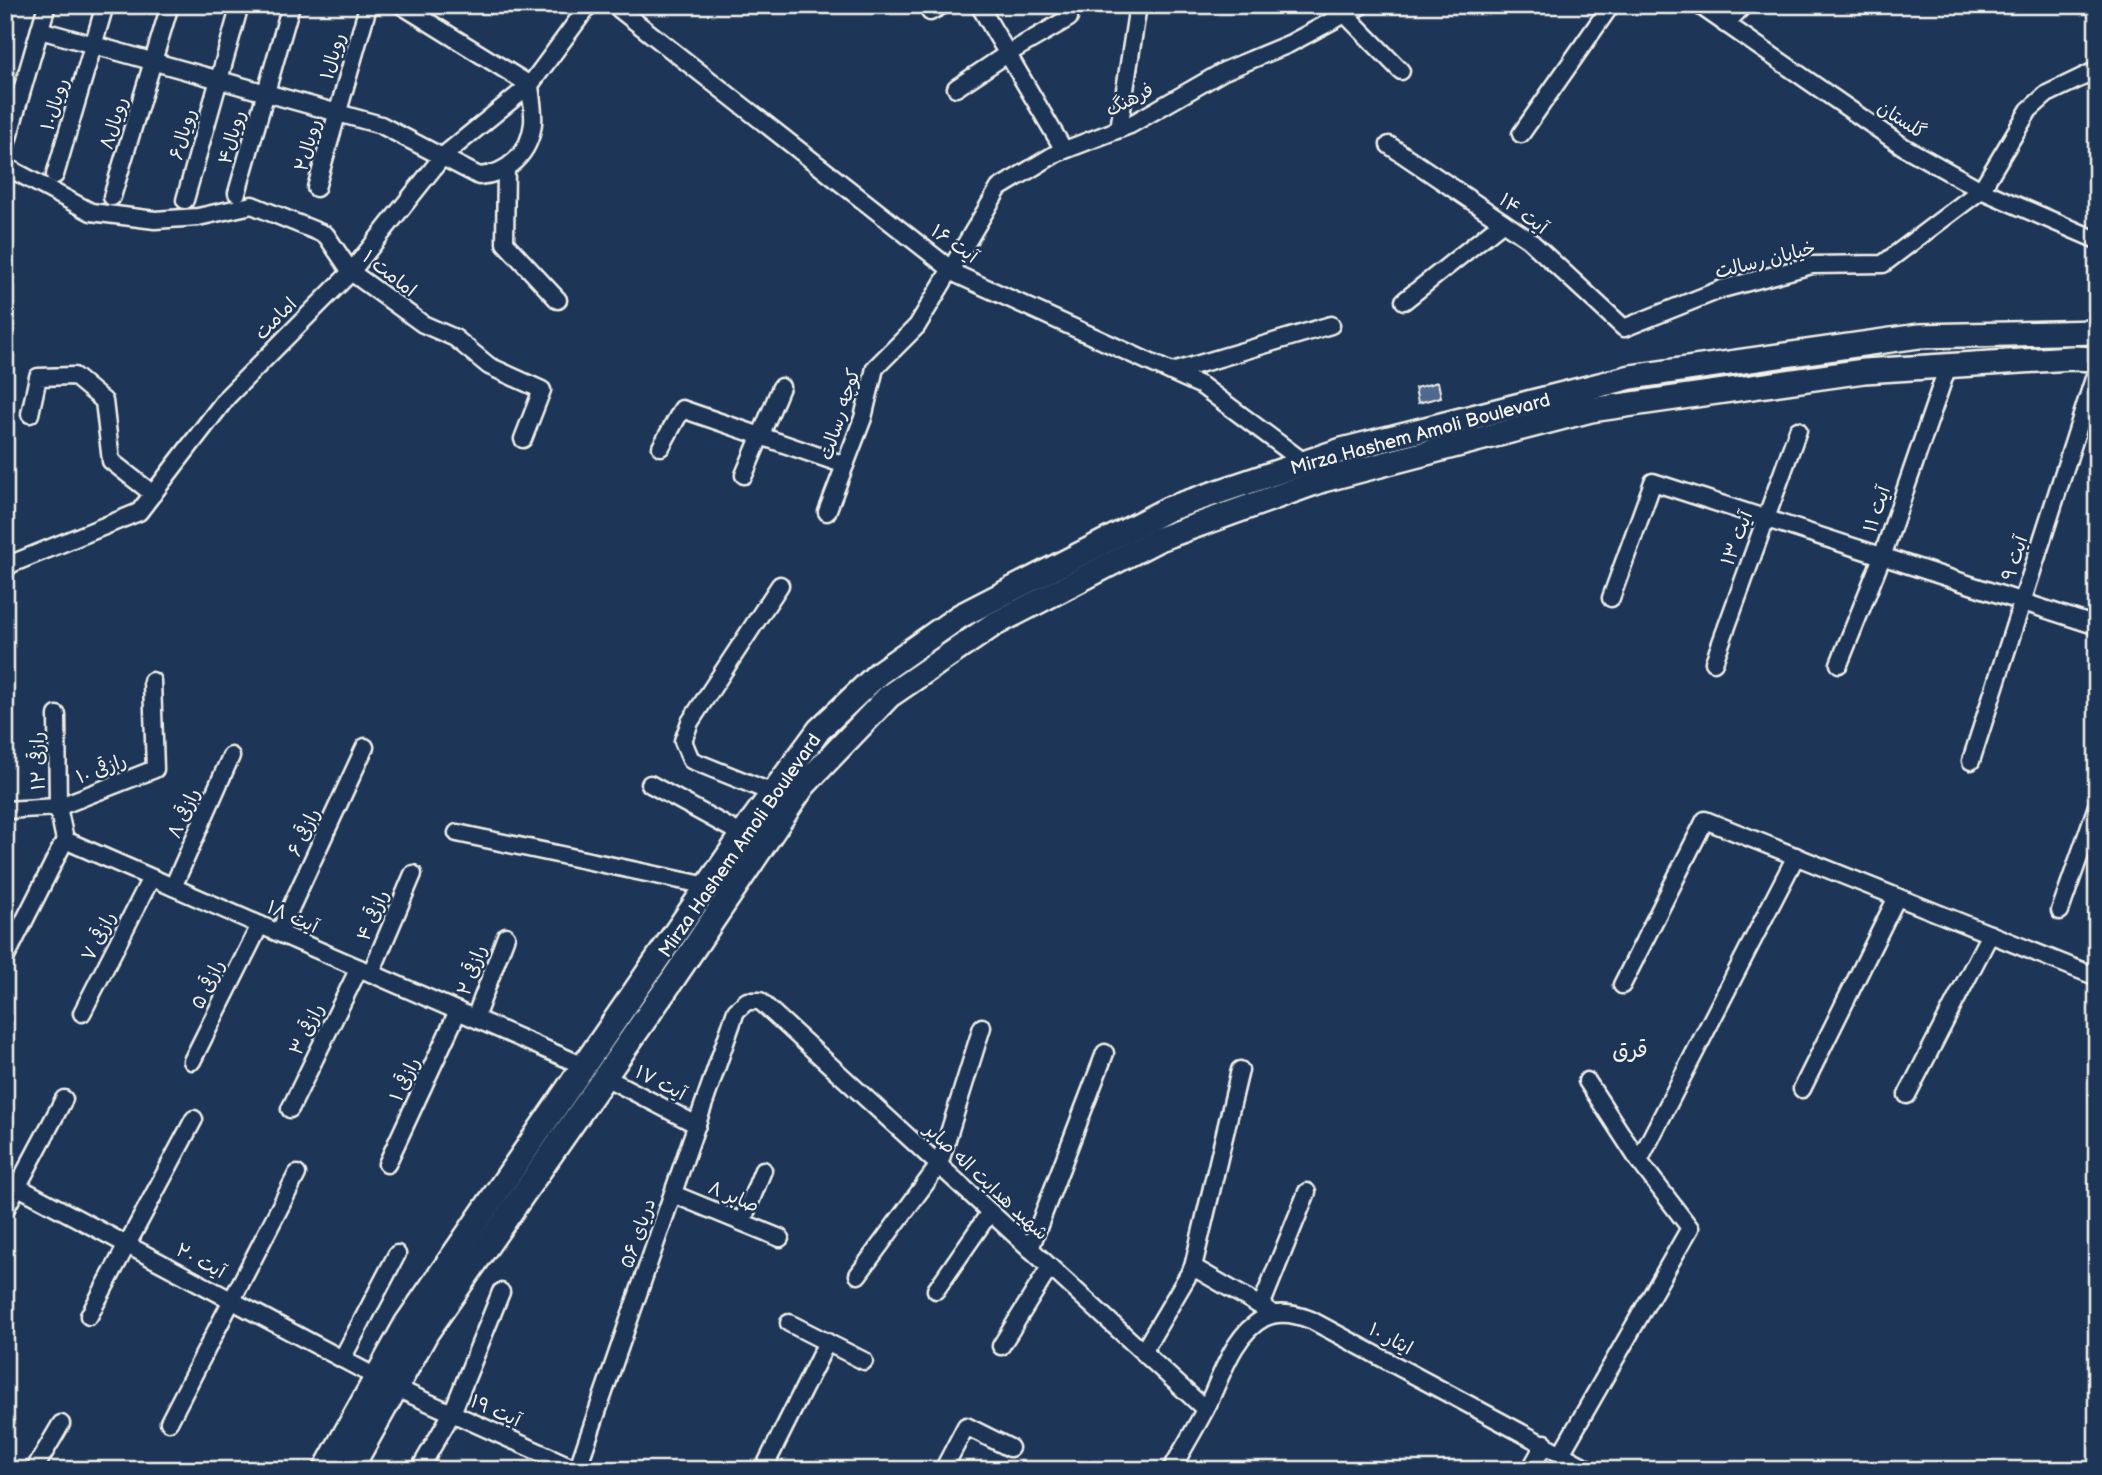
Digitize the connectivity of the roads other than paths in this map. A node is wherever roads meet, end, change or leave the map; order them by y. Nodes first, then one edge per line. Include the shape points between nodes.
1 (47, 5) edge
2 (105, 5) edge
3 (170, 5) edge
4 (240, 5) edge
5 (291, 5) edge
6 (401, 5) edge
7 (589, 5) edge
8 (614, 5) edge
9 (979, 5) edge
10 (1138, 5) edge
11 (1362, 5) edge
12 (1611, 5) edge
13 (1699, 5) edge
14 (1744, 5) edge
15 (367, 10) dead end
16 (1345, 14) junction
17 (1069, 18) dead end
18 (1726, 24) junction
19 (40, 30) junction
20 (93, 44) junction
21 (1007, 54) junction
22 (153, 61) junction
23 (2097, 70) edge
24 (1401, 71) dead end
25 (219, 79) junction
26 (530, 85) junction
27 (956, 88) dead end
28 (266, 92) junction
29 (338, 113) junction
30 (1119, 129) junction
31 (1521, 134) dead end
32 (6, 145) edge
33 (1389, 145) dead end
34 (1064, 150) junction
35 (443, 156) junction
36 (5, 166) edge
37 (506, 168) junction
38 (55, 175) dead end
39 (316, 188) dead end
40 (1981, 190) junction
41 (237, 193) dead end
42 (112, 197) dead end
43 (185, 200) dead end
44 (1503, 222) junction
45 (2097, 240) edge
46 (951, 269) junction
47 (351, 272) junction
48 (558, 300) dead end
49 (1404, 301) dead end
50 (1331, 325) dead end
51 (1624, 328) joint
52 (2097, 332) edge
53 (2097, 359) edge
54 (1948, 366) junction
55 (2097, 369) edge
56 (1172, 372) junction
57 (781, 387) dead end
58 (30, 414) dead end
59 (1450, 423) junction
60 (1798, 430) dead end
61 (761, 436) junction
62 (523, 439) dead end
63 (1455, 446) junction
64 (661, 447) dead end
65 (1305, 463) junction
66 (845, 466) junction
67 (744, 475) dead end
68 (153, 494) junction
69 (827, 512) dead end
70 (1766, 520) junction
71 (1882, 556) junction
72 (5, 570) edge
73 (780, 585) dead end
74 (1611, 597) dead end
75 (2022, 602) junction
76 (2097, 626) edge
77 (1714, 662) dead end
78 (1839, 664) dead end
79 (152, 681) dead end
80 (57, 715) dead end
81 (365, 747) dead end
82 (231, 756) dead end
83 (1971, 761) dead end
84 (650, 784) dead end
85 (773, 793) junction
86 (2097, 806) edge
87 (58, 807) junction
88 (5, 810) edge
89 (457, 833) dead end
90 (743, 835) junction
91 (65, 840) junction
92 (1796, 856) junction
93 (413, 874) dead end
94 (151, 878) junction
95 (708, 886) junction
96 (173, 887) junction
97 (1897, 897) junction
98 (690, 911) junction
99 (2060, 911) dead end
100 (260, 925) junction
101 (707, 929) junction
102 (279, 933) junction
103 (1990, 934) junction
104 (506, 936) dead end
105 (666, 946) junction
106 (5, 959) edge
107 (685, 962) junction
108 (365, 971) junction
109 (2097, 977) edge
110 (1622, 985) dead end
111 (458, 1011) junction
112 (736, 1011) joint
113 (82, 1013) dead end
114 (475, 1018) junction
115 (982, 1027) dead end
116 (1105, 1053) dead end
117 (192, 1061) dead end
118 (584, 1066) junction
119 (1240, 1070) dead end
120 (605, 1077) junction
121 (1587, 1081) dead end
122 (1802, 1089) dead end
123 (1907, 1095) dead end
124 (64, 1099) dead end
125 (290, 1109) dead end
126 (194, 1119) dead end
127 (697, 1125) junction
128 (1639, 1161) junction
129 (387, 1164) dead end
130 (939, 1165) junction
131 (763, 1170) dead end
132 (297, 1174) dead end
133 (12, 1183) edge
134 (1307, 1192) dead end
135 (673, 1194) junction
136 (5, 1210) edge
137 (990, 1212) junction
138 (742, 1222) junction
139 (780, 1238) dead end
140 (128, 1245) junction
141 (1030, 1249) junction
142 (397, 1254) dead end
143 (1049, 1267) junction
144 (1193, 1267) junction
145 (858, 1275) dead end
146 (936, 1290) dead end
147 (501, 1292) dead end
148 (233, 1301) junction
149 (1267, 1310) junction
150 (89, 1317) dead end
151 (789, 1323) dead end
152 (827, 1342) junction
153 (1001, 1346) dead end
154 (1143, 1352) junction
155 (342, 1359) junction
156 (864, 1361) dead end
157 (386, 1383) junction
158 (1205, 1409) junction
159 (452, 1413) junction
160 (169, 1422) dead end
161 (61, 1424) dead end
162 (1545, 1443) junction
163 (1010, 1448) dead end
164 (1562, 1452) junction
165 (34, 1470) edge
166 (325, 1470) edge
167 (351, 1470) edge
168 (419, 1470) edge
169 (578, 1470) edge
170 (763, 1470) edge
171 (943, 1470) edge
172 (1171, 1470) edge
173 (1530, 1470) edge
174 (1591, 1470) edge

1 - 19 street
2 - 20 street, رویال۱۰
3 - 22 street, رویال۸
4 - 25 street, رویال۶
5 - 28 street, رویال۴
6 - 26 street
7 - 26 street, امامت
8 - 46 street, آیت ۱۶
9 - 21 street
10 - 30 street
11 - 16 street, فرهنگ
12 - 31 street
13 - 18 street, گلستان
14 - 18 street
15 - 29 street, رویال۱
16 - 24 street
16 - 30 street, فرهنگ via 1224,71
17 - 21 street
18 - 40 street, گلستان via 1904,147
19 - 20 street
19 - 32 street
20 - 22 street
20 - 38 street, رویال۱۰
21 - 27 street
21 - 34 street
22 - 25 street
22 - 42 street, رویال۸
23 - 40 street via 2047,94 2029,110
25 - 28 street
25 - 43 street, رویال۶
26 - 35 street, امامت
26 - 37 street via 533,123 517,161
28 - 29 street
28 - 41 street, رویال۴
29 - 35 street via 381,124
29 - 39 street, رویال۲
30 - 34 street, فرهنگ
33 - 44 street, آيت ۱۴
34 - 46 street, فرهنگ via 999,188
35 - 37 street via 479,176
35 - 47 street, امامت
36 - 47 street, امامت ۱ via 90,212 155,220 198,217 252,205 326,235
37 - 48 street via 505,243
40 - 45 street, گلستان
40 - 51 street, خیابان رسالت via 1883,264 1812,265 1722,289
44 - 49 street
44 - 51 street, آيت ۱۴ via 1528,239
46 - 56 street, آیت ۱۶
46 - 66 street, کوچه رسالت via 917,326 875,368
47 - 62 street, امامت ۱ via 423,324 455,338 488,366 542,390
47 - 68 street, امامت via 228,396
50 - 56 street
52 - 59 main road, Mirza Hashem Amoli Boulevard via 1919,336 1631,377
53 - 54 main road, Mirza Hashem Amoli Boulevard
54 - 63 main road, Mirza Hashem Amoli Boulevard via 1864,371 1591,410
54 - 71 street, آیت ۱۱
55 - 75 street, آیت ۹
56 - 65 street, آیت ۱۶ via 1202,386
57 - 61 street
58 - 68 street via 38,377 74,376 104,401 111,461
59 - 63 main road
59 - 65 main road, Mirza Hashem Amoli Boulevard
60 - 70 street, آیت ۱۳
61 - 64 street via 682,409
61 - 66 street
61 - 67 street
63 - 101 main road, Mirza Hashem Amoli Boulevard via 1323,480 1159,539 993,625 889,696 832,755 804,785
65 - 85 main road, Mirza Hashem Amoli Boulevard via 1168,509 960,615 879,673 849,701 819,730
66 - 69 street, کوچه رسالت
68 - 72 street, امامت via 139,512
70 - 71 street
70 - 74 street via 1653,482
70 - 77 street, آیت ۱۳
71 - 75 street
71 - 78 street, آیت ۱۱
73 - 85 street via 690,722 683,741 691,760
75 - 76 street
75 - 83 street, آیت ۹
79 - 87 street, رازقی ۱۰ via 155,769
80 - 87 street, رازقی ۱۲
81 - 102 street, رازقی ۶
82 - 96 street, رازقی ۸
84 - 90 street
85 - 90 main road, Mirza Hashem Amoli Boulevard
86 - 99 street
87 - 88 street
87 - 91 street
89 - 95 street
90 - 95 main road, Mirza Hashem Amoli Boulevard
91 - 94 street, آیت ۱۸
91 - 106 street
92 - 97 street
92 - 110 street via 1705,820
92 - 128 street
93 - 108 street, رازقی ۴
94 - 96 street, آیت ۱۸
94 - 113 street, رازقی ۷
95 - 98 main road, Mirza Hashem Amoli Boulevard
96 - 100 street, آیت ۱۸
97 - 103 street
97 - 122 street
98 - 101 main road via 695,927
98 - 105 main road, Mirza Hashem Amoli Boulevard
100 - 102 street, آیت ۱۸
100 - 117 street, رازقی ۵
101 - 107 main road, Mirza Hashem Amoli Boulevard
102 - 108 street, آیت ۱۸
103 - 109 street
103 - 123 street
104 - 114 street, رازقی ۲
105 - 107 main road via 679,951
105 - 118 main road, Mirza Hashem Amoli Boulevard
107 - 120 main road, Mirza Hashem Amoli Boulevard
108 - 111 street, آیت ۱۸
108 - 125 street, رازقی ۳
111 - 114 street, آیت ۱۸
111 - 129 street, رازقی ۱
112 - 127 street, دریای ۵۶
112 - 130 street, شهید هدایت اله صابر via 747,1001 760,1001
114 - 118 street, آیت ۱۸
115 - 130 street
116 - 141 street
118 - 157 main road, Mirza Hashem Amoli Boulevard via 406,1324
119 - 144 street
120 - 127 street, آیت ۱۷
120 - 157 main road, Mirza Hashem Amoli Boulevard via 427,1332
121 - 128 street
124 - 133 street
126 - 140 street
127 - 135 street, دریای ۵۶
128 - 164 street via 1690,1228
130 - 137 street, شهید هدایت اله صابر
130 - 145 street
131 - 138 street
132 - 148 street
133 - 136 street
133 - 140 street, آیت ۲۰
134 - 149 street
135 - 138 street, صابر ۸
135 - 169 street, دریای ۵۶
137 - 141 street, شهید هدایت اله صابر
137 - 146 street
138 - 139 street, صابر ۸
140 - 148 street, آیت ۲۰
140 - 150 street
141 - 143 street, شهید هدایت اله صابر
142 - 155 street
143 - 153 street
143 - 154 street, شهید هدایت اله صابر
144 - 149 street
144 - 154 street
147 - 159 street
148 - 155 street, آیت ۲۰
148 - 160 street
149 - 158 street via 1240,1340
149 - 162 street, ایثار ۱۰ via 1311,1320
151 - 152 street
152 - 156 street
152 - 170 street
154 - 158 street, شهید هدایت اله صابر
155 - 157 street, آیت ۲۰
157 - 159 street, آیت ۱۹
157 - 166 main road, Mirza Hashem Amoli Boulevard
157 - 167 main road, Mirza Hashem Amoli Boulevard
158 - 172 street
159 - 168 street
159 - 169 street, آیت ۱۹
161 - 165 street
162 - 164 street, ایثار ۱۰
162 - 173 street
163 - 171 street via 966,1426
164 - 174 street, ایثار ۱۰

